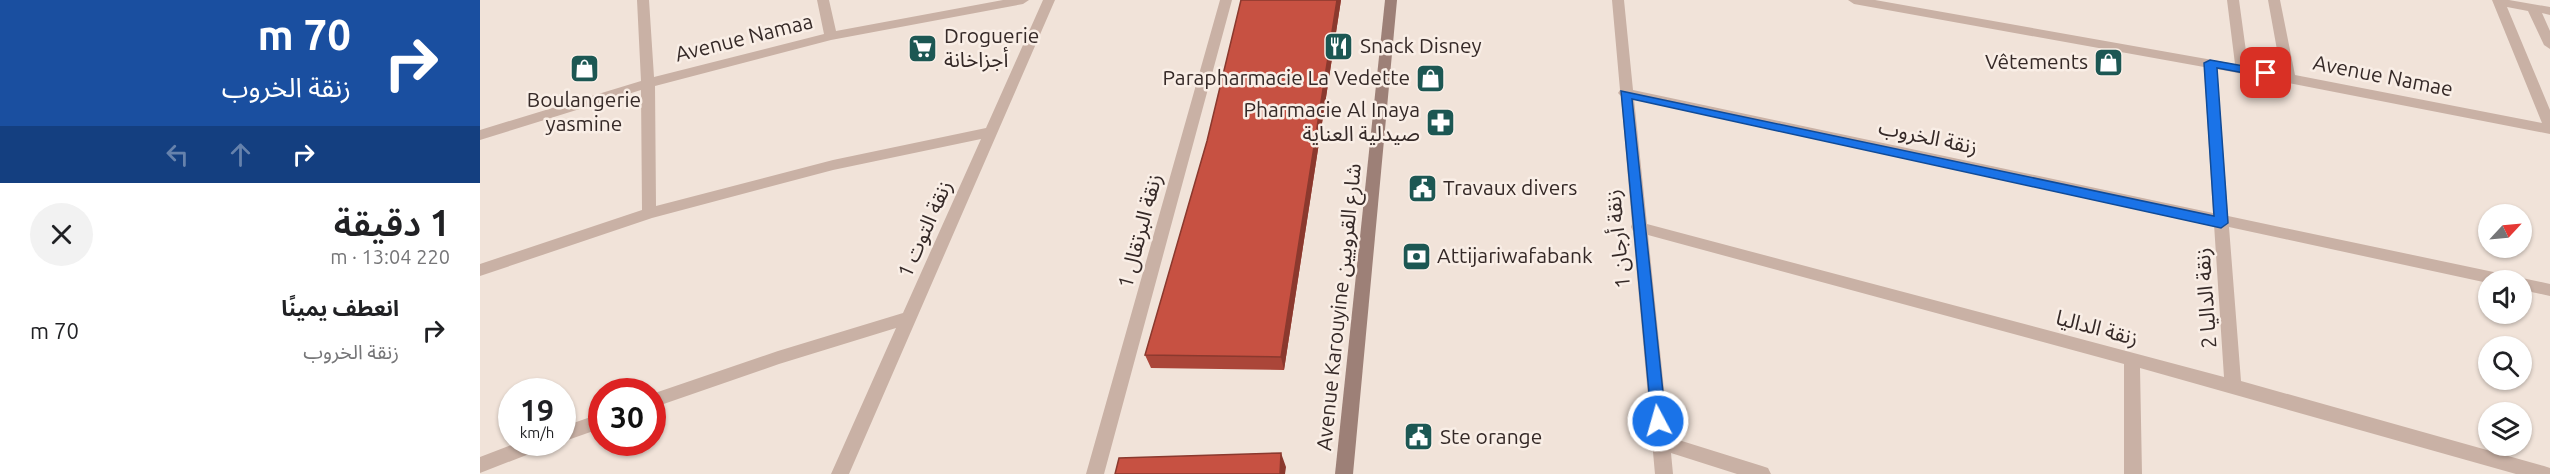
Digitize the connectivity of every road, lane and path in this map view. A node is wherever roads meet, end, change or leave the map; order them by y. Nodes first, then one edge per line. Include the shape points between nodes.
1 (643, 0) edge
2 (823, 0) edge
3 (1023, 0) edge
4 (1049, 0) edge
5 (1226, 0) edge
6 (1391, 0) edge
7 (1618, 0) edge
8 (1854, 0) edge
9 (2233, 0) edge
10 (2274, 0) edge
11 (2498, 1) edge
12 (2534, 8) junction
13 (2550, 11) edge
14 (831, 36) junction
15 (2550, 45) edge
16 (2210, 63) junction
17 (2242, 69) junction
18 (2289, 78) junction
19 (648, 83) junction
20 (1625, 93) junction
21 (2550, 127) edge
22 (991, 132) junction
23 (480, 135) edge
24 (650, 213) junction
25 (2221, 223) junction
26 (1638, 227) junction
27 (480, 270) edge
28 (2478, 275) edge
29 (2532, 286) edge
30 (2550, 290) edge
31 (909, 318) junction
32 (2132, 361) junction
33 (2233, 386) junction
34 (666, 396) edge
35 (1660, 442) junction
36 (504, 456) edge
37 (480, 465) edge
38 (840, 474) edge
39 (1095, 474) edge
40 (1344, 474) edge
41 (1664, 474) edge
42 (1762, 474) edge
43 (2133, 474) edge
44 (2544, 474) edge

1 - 19 street
2 - 14 street
3 - 14 street, Avenue Namaa
4 - 22 street, زنقة التوت 1
5 - 39 street, زنقة البرتقال 1
6 - 40 street, Avenue Karouyine شارع القرويين
7 - 20 street, زنقة أرجان 1
8 - 16 street, Avenue Namae
9 - 17 street
10 - 18 street
11 - 12 street
11 - 21 street
12 - 13 street
12 - 15 street
14 - 19 street, Avenue Namaa
16 - 17 street, Avenue Namae
16 - 25 street, زنقة الداليا 2
17 - 18 street, Avenue Namae
18 - 21 street, Avenue Namae
19 - 23 street, Avenue Namaa
19 - 24 street
20 - 25 street, زنقة الخروب
20 - 26 street, زنقة أرجان 1
22 - 24 street via 833,165
22 - 31 street, زنقة التوت 1
24 - 27 street
25 - 28 street, زنقة الخروب
25 - 33 street, زنقة الداليا 2
26 - 32 street, زنقة الداليا
26 - 35 street, زنقة أرجان 1
29 - 30 street
31 - 34 street
31 - 38 street, زنقة التوت 1
32 - 33 street, زنقة الداليا
32 - 43 street
33 - 44 street, زنقة الداليا
35 - 41 street, زنقة أرجان 1
35 - 42 street
36 - 37 street

